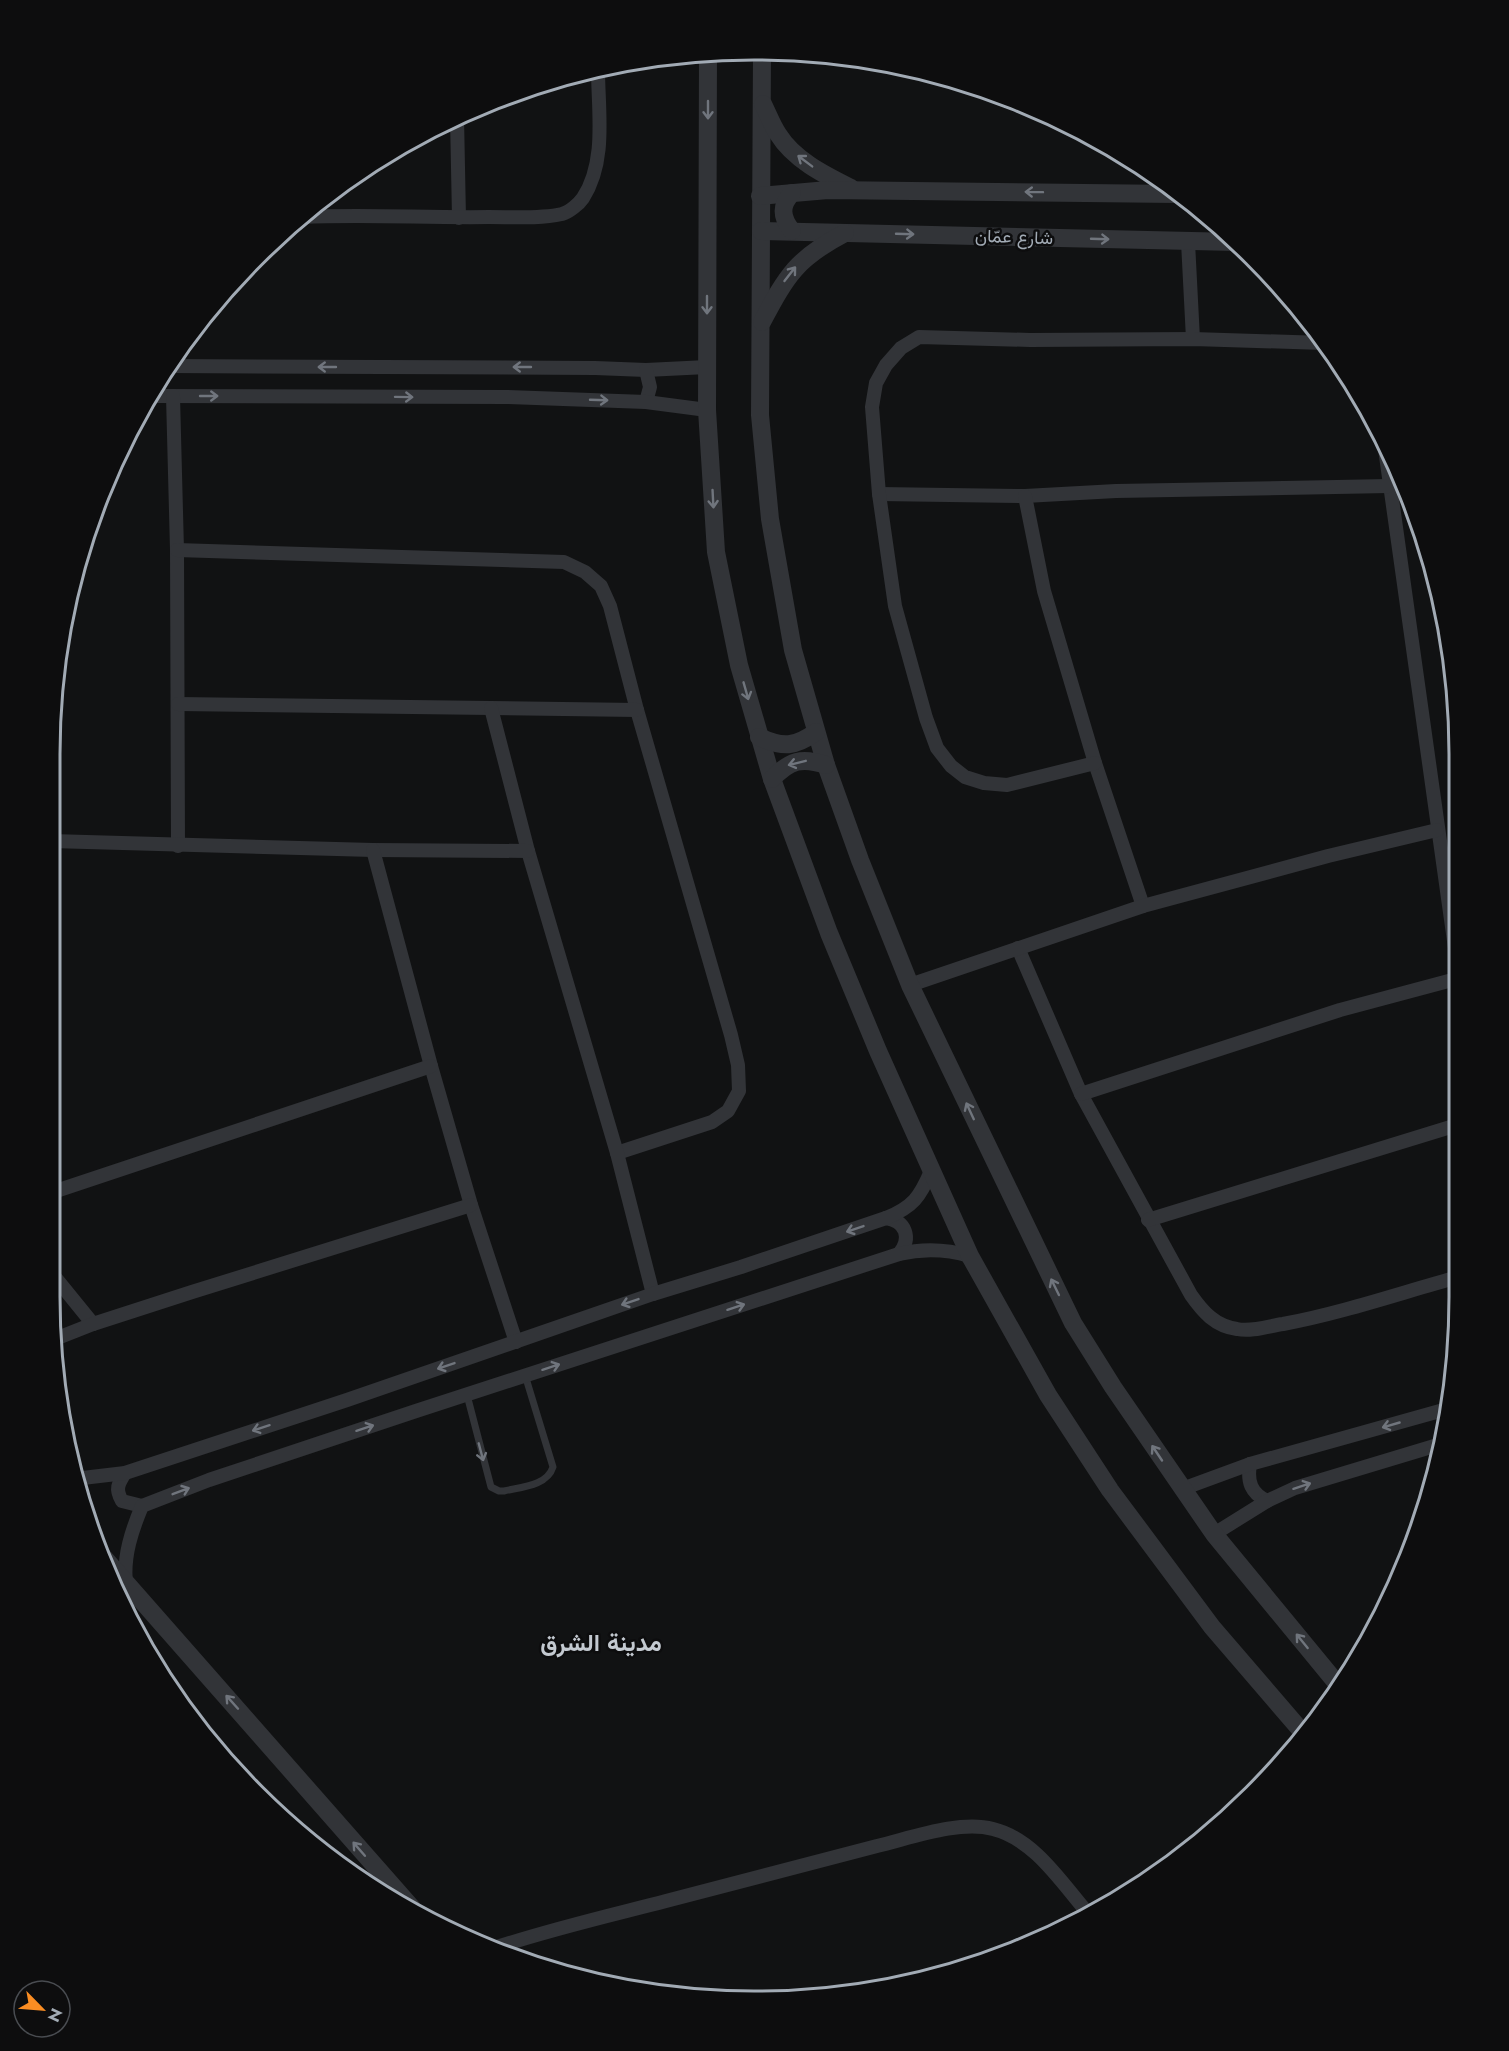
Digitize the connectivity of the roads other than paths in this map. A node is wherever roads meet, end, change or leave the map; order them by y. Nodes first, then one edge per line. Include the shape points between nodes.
1 (762, 60) edge
2 (708, 61) edge
3 (598, 78) edge
4 (762, 100) junction
5 (457, 127) edge
6 (855, 191) junction
7 (792, 193) junction
8 (1163, 194) edge
9 (760, 196) junction
10 (318, 215) edge
11 (459, 218) junction
12 (761, 231) junction
13 (792, 231) junction
14 (847, 232) junction
15 (1188, 242) junction
16 (1223, 242) edge
17 (761, 325) junction
18 (1193, 339) junction
19 (1313, 343) edge
20 (179, 366) edge
21 (707, 367) junction
22 (646, 370) junction
23 (160, 396) edge
24 (173, 396) junction
25 (646, 402) junction
26 (707, 410) junction
27 (1387, 470) edge
28 (1389, 486) junction
29 (879, 494) junction
30 (1025, 496) junction
31 (177, 550) junction
32 (178, 704) junction
33 (491, 708) junction
34 (637, 710) junction
35 (816, 732) junction
36 (759, 737) junction
37 (1095, 762) junction
38 (826, 765) junction
39 (772, 779) junction
40 (1437, 830) junction
41 (60, 841) edge
42 (178, 846) junction
43 (373, 850) junction
44 (528, 851) junction
45 (1143, 906) junction
46 (1449, 909) edge
47 (1018, 948) junction
48 (1449, 980) edge
49 (910, 985) junction
50 (431, 1066) junction
51 (1082, 1094) junction
52 (1449, 1127) edge
53 (617, 1153) junction
54 (931, 1171) junction
55 (60, 1190) edge
56 (471, 1205) junction
57 (886, 1218) junction
58 (1148, 1220) junction
59 (900, 1254) junction
60 (970, 1256) junction
61 (1449, 1280) edge
62 (60, 1283) edge
63 (652, 1294) junction
64 (93, 1324) junction
65 (61, 1337) edge
66 (516, 1342) junction
67 (525, 1375) junction
68 (467, 1395) junction
69 (1439, 1411) edge
70 (1432, 1447) edge
71 (1250, 1464) junction
72 (125, 1473) junction
73 (85, 1478) edge
74 (1182, 1489) junction
75 (1267, 1501) junction
76 (142, 1506) junction
77 (1214, 1533) junction
78 (119, 1575) edge
79 (126, 1583) junction
80 (1334, 1679) edge
81 (1298, 1727) edge
82 (398, 1893) edge
83 (1083, 1908) edge
84 (505, 1944) edge

1 - 4 street
2 -> 21 street
3 - 11 street via 596,165 582,201 554,215
6 -> 4 street via 825,175 788,147
4 - 9 street
5 - 11 street
6 - 7 street
8 -> 6 street
7 - 9 street
7 - 13 street via 786,199 783,213 784,222
9 - 12 street
10 - 11 street
12 - 13 street, شارع عمّان
12 - 17 street
13 - 14 street, شارع عمّان
14 -> 15 street, شارع عمّان
17 -> 14 street via 794,269
15 - 16 street, شارع عمّان
15 - 18 street
17 - 35 street via 760,415 770,519 793,650
18 - 19 street
18 - 29 street via 919,337 901,348 876,383 872,407
22 -> 20 street
21 - 22 street
21 - 26 street
22 - 25 street via 650,387
23 - 24 street
24 -> 25 street via 507,396
24 - 31 street
25 - 26 street
26 -> 36 street via 716,552 739,665
27 - 28 street
28 - 30 street
28 - 40 street
29 - 30 street
29 - 37 street via 895,606 926,718 937,748 951,766 965,777 1007,785
30 - 37 street via 1044,591
31 - 32 street
31 - 34 street via 564,562 585,572 601,586
32 - 33 street
32 - 42 street
33 - 34 street
33 - 44 street
34 - 53 street via 731,1035 739,1091 728,1111 712,1122
35 - 36 street via 788,745
35 - 38 street
36 - 39 street
37 - 45 street
38 -> 39 street via 812,760 796,762
38 - 49 street
39 - 54 street via 833,944
40 - 45 street
40 - 46 street
41 - 42 street
42 - 43 street
43 - 44 street
43 - 50 street
44 - 53 street
45 - 47 street
47 - 49 street
47 - 51 street
48 - 51 street via 1329,1013
74 -> 49 street via 1073,1323
50 - 55 street
50 - 56 street
51 - 58 street
52 - 58 street
53 - 63 street
54 - 57 street via 915,1200
54 - 60 street
56 - 64 street
56 - 66 street
57 - 59 street via 901,1224 906,1231 905,1247
57 -> 63 street
58 - 61 street via 1206,1315 1239,1330 1305,1320
59 - 60 street via 929,1249
67 -> 59 street
60 - 81 street via 1048,1395 1110,1490 1212,1627
62 - 64 street
63 -> 66 street
64 - 65 street
66 -> 72 street
67 - 68 street
68 -> 67 lane via 491,1486 504,1491 543,1481 553,1467
76 -> 68 street
69 -> 71 street
75 -> 70 street via 1295,1488
71 - 74 street
71 - 75 street via 1252,1488
72 - 73 street
72 - 76 street via 118,1494 122,1501
74 - 77 street
75 - 77 street
76 - 79 street via 129,1541
80 -> 77 street
78 - 79 street
82 -> 79 street
83 - 84 street via 1037,1854 1013,1836 974,1826 785,1869

